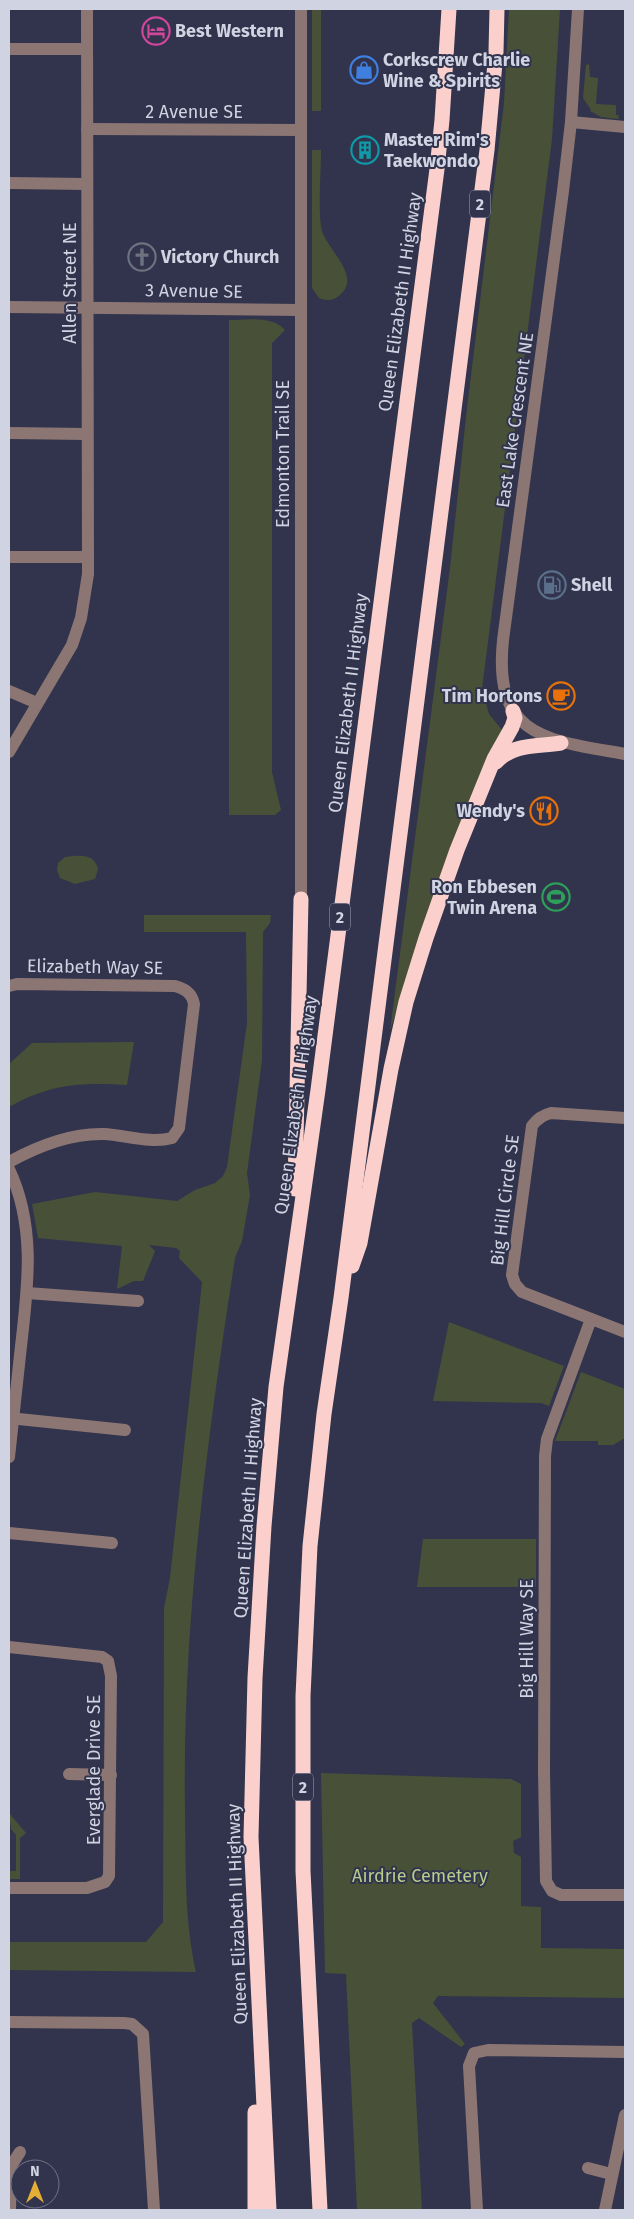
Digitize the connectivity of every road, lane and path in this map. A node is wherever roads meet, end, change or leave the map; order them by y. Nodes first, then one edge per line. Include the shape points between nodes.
1 (86, 9) edge
2 (300, 9) edge
3 (449, 9) edge
4 (497, 9) edge
5 (578, 9) edge
6 (9, 49) edge
7 (87, 49) junction
8 (571, 122) junction
9 (625, 127) edge
10 (87, 129) junction
11 (301, 130) junction
12 (9, 184) edge
13 (87, 184) junction
14 (9, 307) edge
15 (87, 308) junction
16 (300, 310) junction
17 (9, 433) edge
18 (87, 434) junction
19 (9, 557) edge
20 (88, 557) junction
21 (9, 691) edge
22 (37, 703) junction
23 (513, 711) junction
24 (562, 743) junction
25 (9, 752) edge
26 (625, 754) edge
27 (484, 783) junction
28 (301, 899) joint
29 (9, 986) edge
30 (625, 1118) edge
31 (9, 1162) edge
32 (9, 1169) edge
33 (293, 1255) junction
34 (27, 1293) junction
35 (341, 1298) junction
36 (138, 1302) dead end
37 (591, 1319) junction
38 (625, 1332) edge
39 (11, 1418) edge
40 (125, 1430) dead end
41 (9, 1457) edge
42 (9, 1533) edge
43 (112, 1543) dead end
44 (9, 1647) edge
45 (69, 1774) dead end
46 (111, 1775) junction
47 (9, 1888) edge
48 (625, 1895) edge
49 (259, 2018) junction
50 (9, 2022) edge
51 (625, 2052) edge
52 (625, 2115) edge
53 (20, 2152) dead end
54 (588, 2168) dead end
55 (612, 2174) junction
56 (10, 2210) edge
57 (154, 2210) edge
58 (255, 2210) edge
59 (269, 2210) edge
60 (320, 2210) edge
61 (477, 2210) edge
62 (605, 2210) edge

1 - 7 street, Allen Street NE
2 - 11 street, Edmonton Trail SE
3 - 33 highway, Queen Elizabeth II Highway / 2 via 437,169 318,1090
4 - 35 highway, 2 via 486,160
5 - 8 street, East Lake Crescent NE
6 - 7 street
7 - 10 street, Allen Street NE
8 - 9 street
8 - 23 street, East Lake Crescent NE via 503,640 501,677
10 - 11 street, 2 Avenue SE
10 - 13 street, Allen Street NE
11 - 16 street, Edmonton Trail SE
12 - 13 street
13 - 15 street, Allen Street NE
14 - 15 street, 3 Avenue SE
15 - 16 street, 3 Avenue SE
15 - 18 street, Allen Street NE
16 - 28 street, Edmonton Trail SE
17 - 18 street
18 - 20 street, Allen Street NE
19 - 20 street
20 - 22 street, Allen Street NE via 86,594 72,645
21 - 22 street
22 - 25 street, Allen Street NE
23 - 24 street, East Lake Crescent NE via 535,731
23 - 27 highway via 512,727
24 - 26 street, East Lake Crescent NE
24 - 27 highway via 523,746 508,752 495,764
27 - 35 highway via 437,905 406,1002 360,1243
28 - 33 highway
29 - 31 street, Elizabeth Way SE via 176,986 189,993 194,1004 179,1128 172,1138 82,1136 43,1145
30 - 37 street, Big Hill Circle SE via 551,1113 540,1117 532,1126 513,1280 522,1292
32 - 34 street via 26,1220
33 - 49 highway, Queen Elizabeth II Highway / 2 via 276,1388 255,1678 251,1838
34 - 36 street
34 - 39 street
35 - 60 highway, 2 via 310,1546 303,1696 303,1872
37 - 38 street, Big Hill Circle SE
37 - 48 street, Big Hill Way SE via 553,1424 545,1456 546,1882 552,1891 561,1895
39 - 40 street
39 - 41 street
42 - 43 street
44 - 46 street, Everglade Drive SE via 92,1655 108,1661 111,1676
45 - 46 street
46 - 47 street, Everglade Drive SE via 111,1866 105,1882 87,1888
49 - 58 highway via 253,2153
49 - 59 highway, Queen Elizabeth II Highway / 2
50 - 57 street via 124,2023 132,2024 143,2034
51 - 61 street via 488,2050 474,2053 469,2066
52 - 55 street
53 - 56 street via 12,2166
54 - 55 street
55 - 62 street

